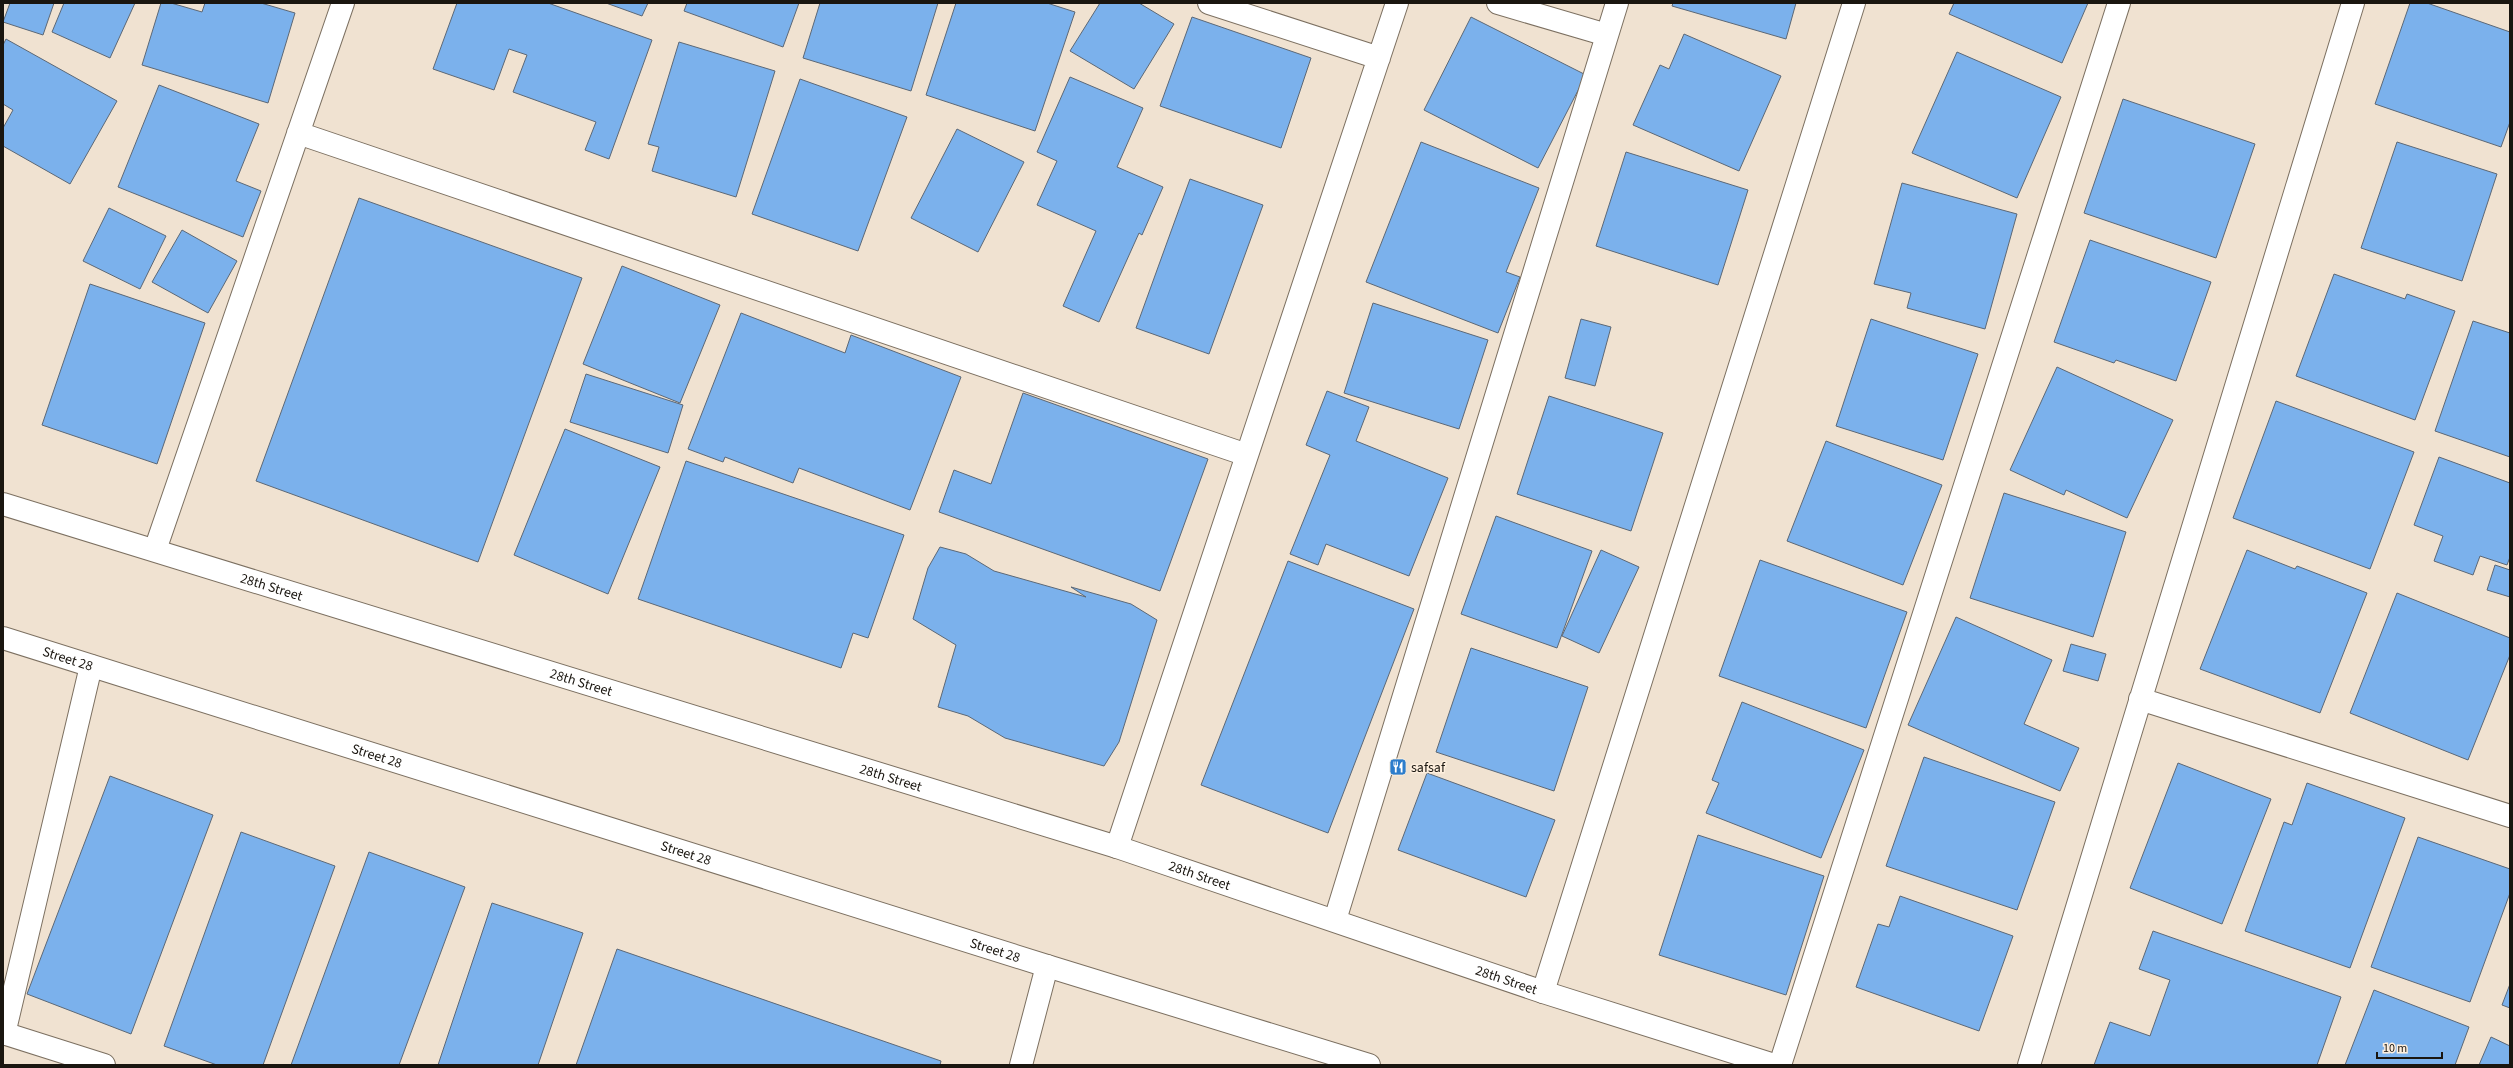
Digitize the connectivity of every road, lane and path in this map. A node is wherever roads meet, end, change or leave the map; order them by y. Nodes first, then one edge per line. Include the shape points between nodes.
1 (343, 3) edge
2 (1209, 3) edge
3 (1397, 3) edge
4 (1498, 3) edge
5 (1617, 3) edge
6 (1854, 3) edge
7 (2119, 3) edge
8 (2353, 3) edge
9 (1607, 35) junction
10 (1379, 58) junction
11 (298, 133) junction
12 (1247, 454) junction
13 (3, 504) edge
14 (155, 550) junction
15 (3, 638) edge
16 (92, 666) junction
17 (2140, 699) junction
18 (2510, 816) edge
19 (1117, 847) junction
20 (1335, 920) junction
21 (1047, 966) junction
22 (1543, 992) junction
23 (3, 1035) edge
24 (104, 1065) edge
25 (1021, 1065) edge
26 (1369, 1065) edge
27 (1774, 1065) edge
28 (1780, 1065) edge
29 (2028, 1065) edge

1 - 11 street
2 - 10 street
3 - 10 street
4 - 9 street
5 - 9 street
6 - 22 street
7 - 28 street
8 - 17 street
9 - 20 street
10 - 12 street
11 - 12 street
11 - 14 street
12 - 19 street
13 - 14 street, 28th Street
14 - 19 street, 28th Street
15 - 16 street, Street 28
16 - 21 street, Street 28
16 - 23 street
17 - 18 street
17 - 29 street
19 - 20 street, 28th Street
20 - 22 street, 28th Street
21 - 25 street
21 - 26 street, Street 28
22 - 27 street, 28th Street
23 - 24 street

